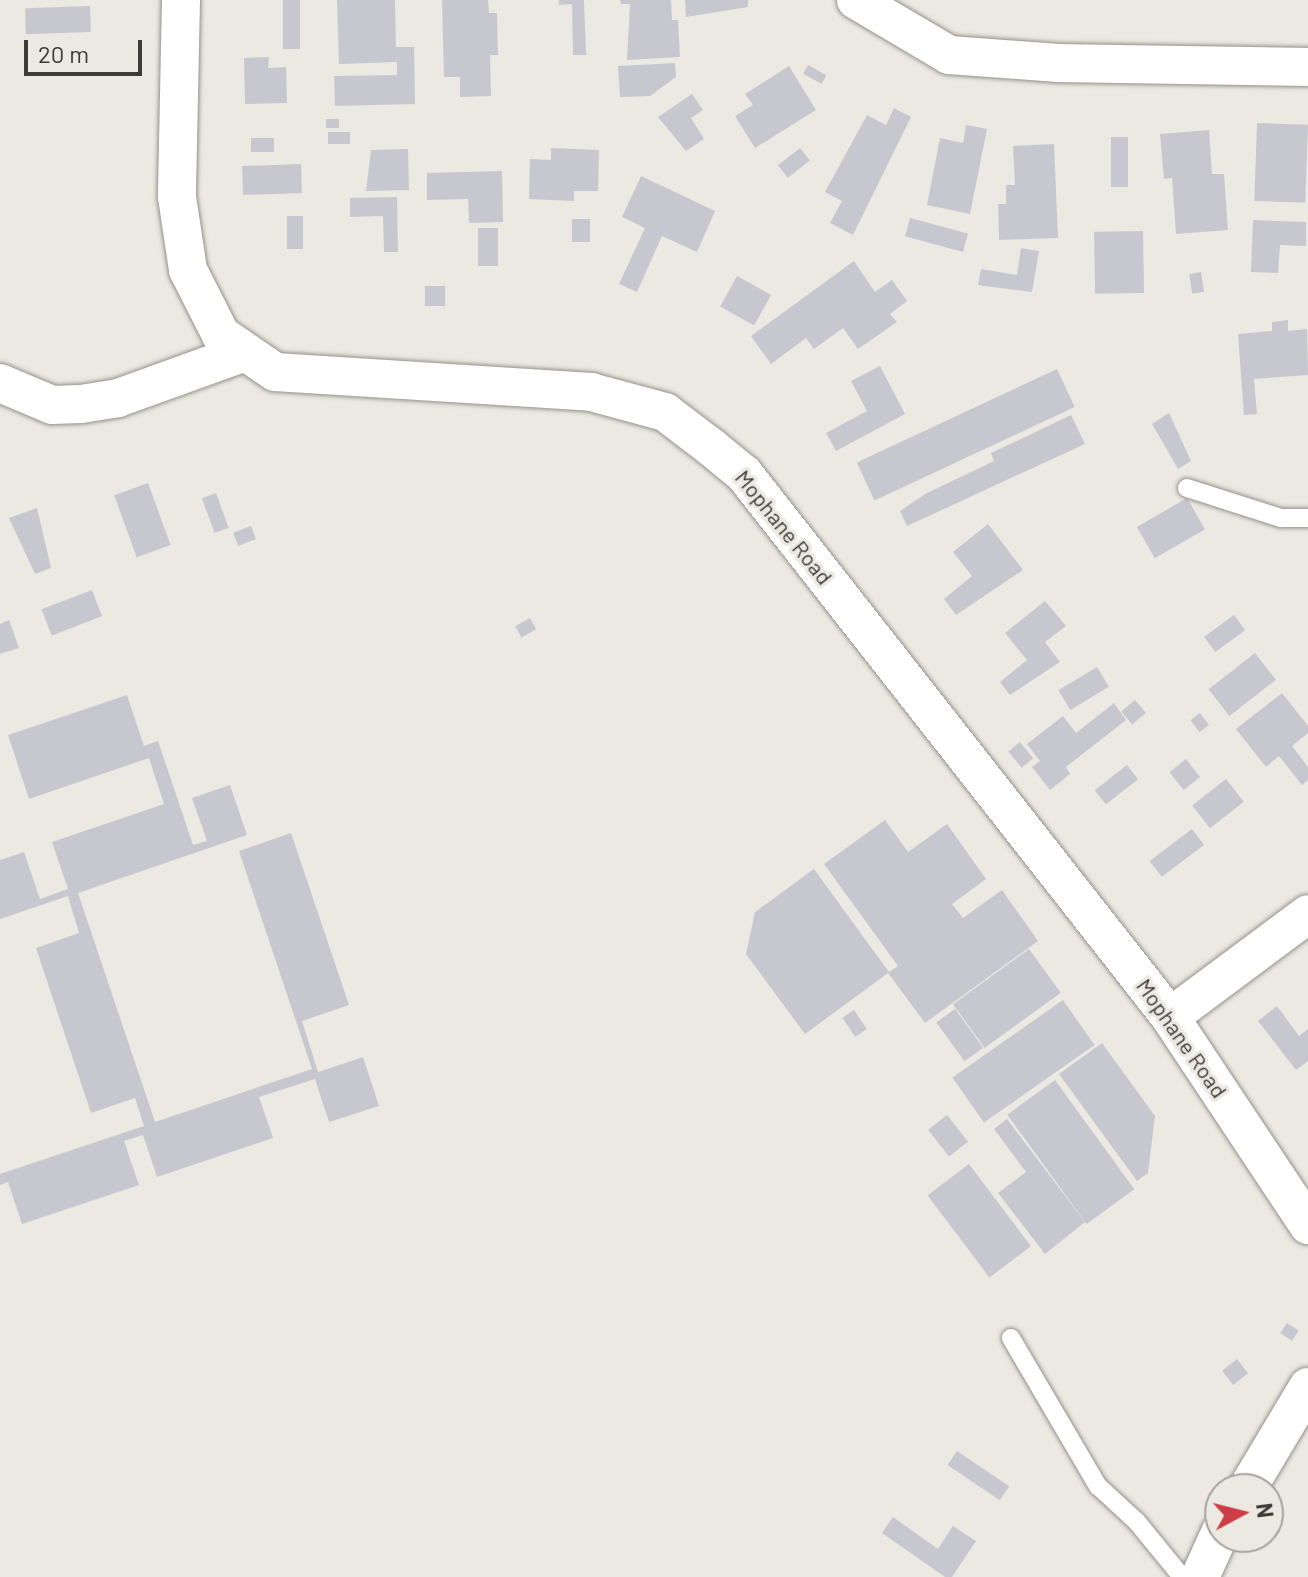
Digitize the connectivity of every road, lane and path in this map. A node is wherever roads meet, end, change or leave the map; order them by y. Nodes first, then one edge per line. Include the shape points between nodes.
1 (181, 0) edge
2 (856, 0) edge
3 (1308, 67) edge
4 (245, 352) junction
5 (0, 383) edge
6 (1187, 488) dead end
7 (1308, 518) edge
8 (1308, 914) edge
9 (1170, 1017) junction
10 (1308, 1225) edge
11 (1011, 1338) dead end
12 (1308, 1387) edge
13 (1257, 1473) edge
14 (1211, 1553) edge
15 (1182, 1577) edge
16 (1200, 1577) edge

1 - 4 street, Mophane Road via 177,197 188,270 221,335
2 - 3 street via 949,55 1059,63
4 - 5 street via 118,398 81,404 52,405
4 - 9 street, Mophane Road via 275,372 591,392 665,412 744,474
6 - 7 lane via 1281,518
8 - 9 street
9 - 10 street, Mophane Road
11 - 15 lane via 1098,1486 1137,1522
12 - 13 street
14 - 16 street

